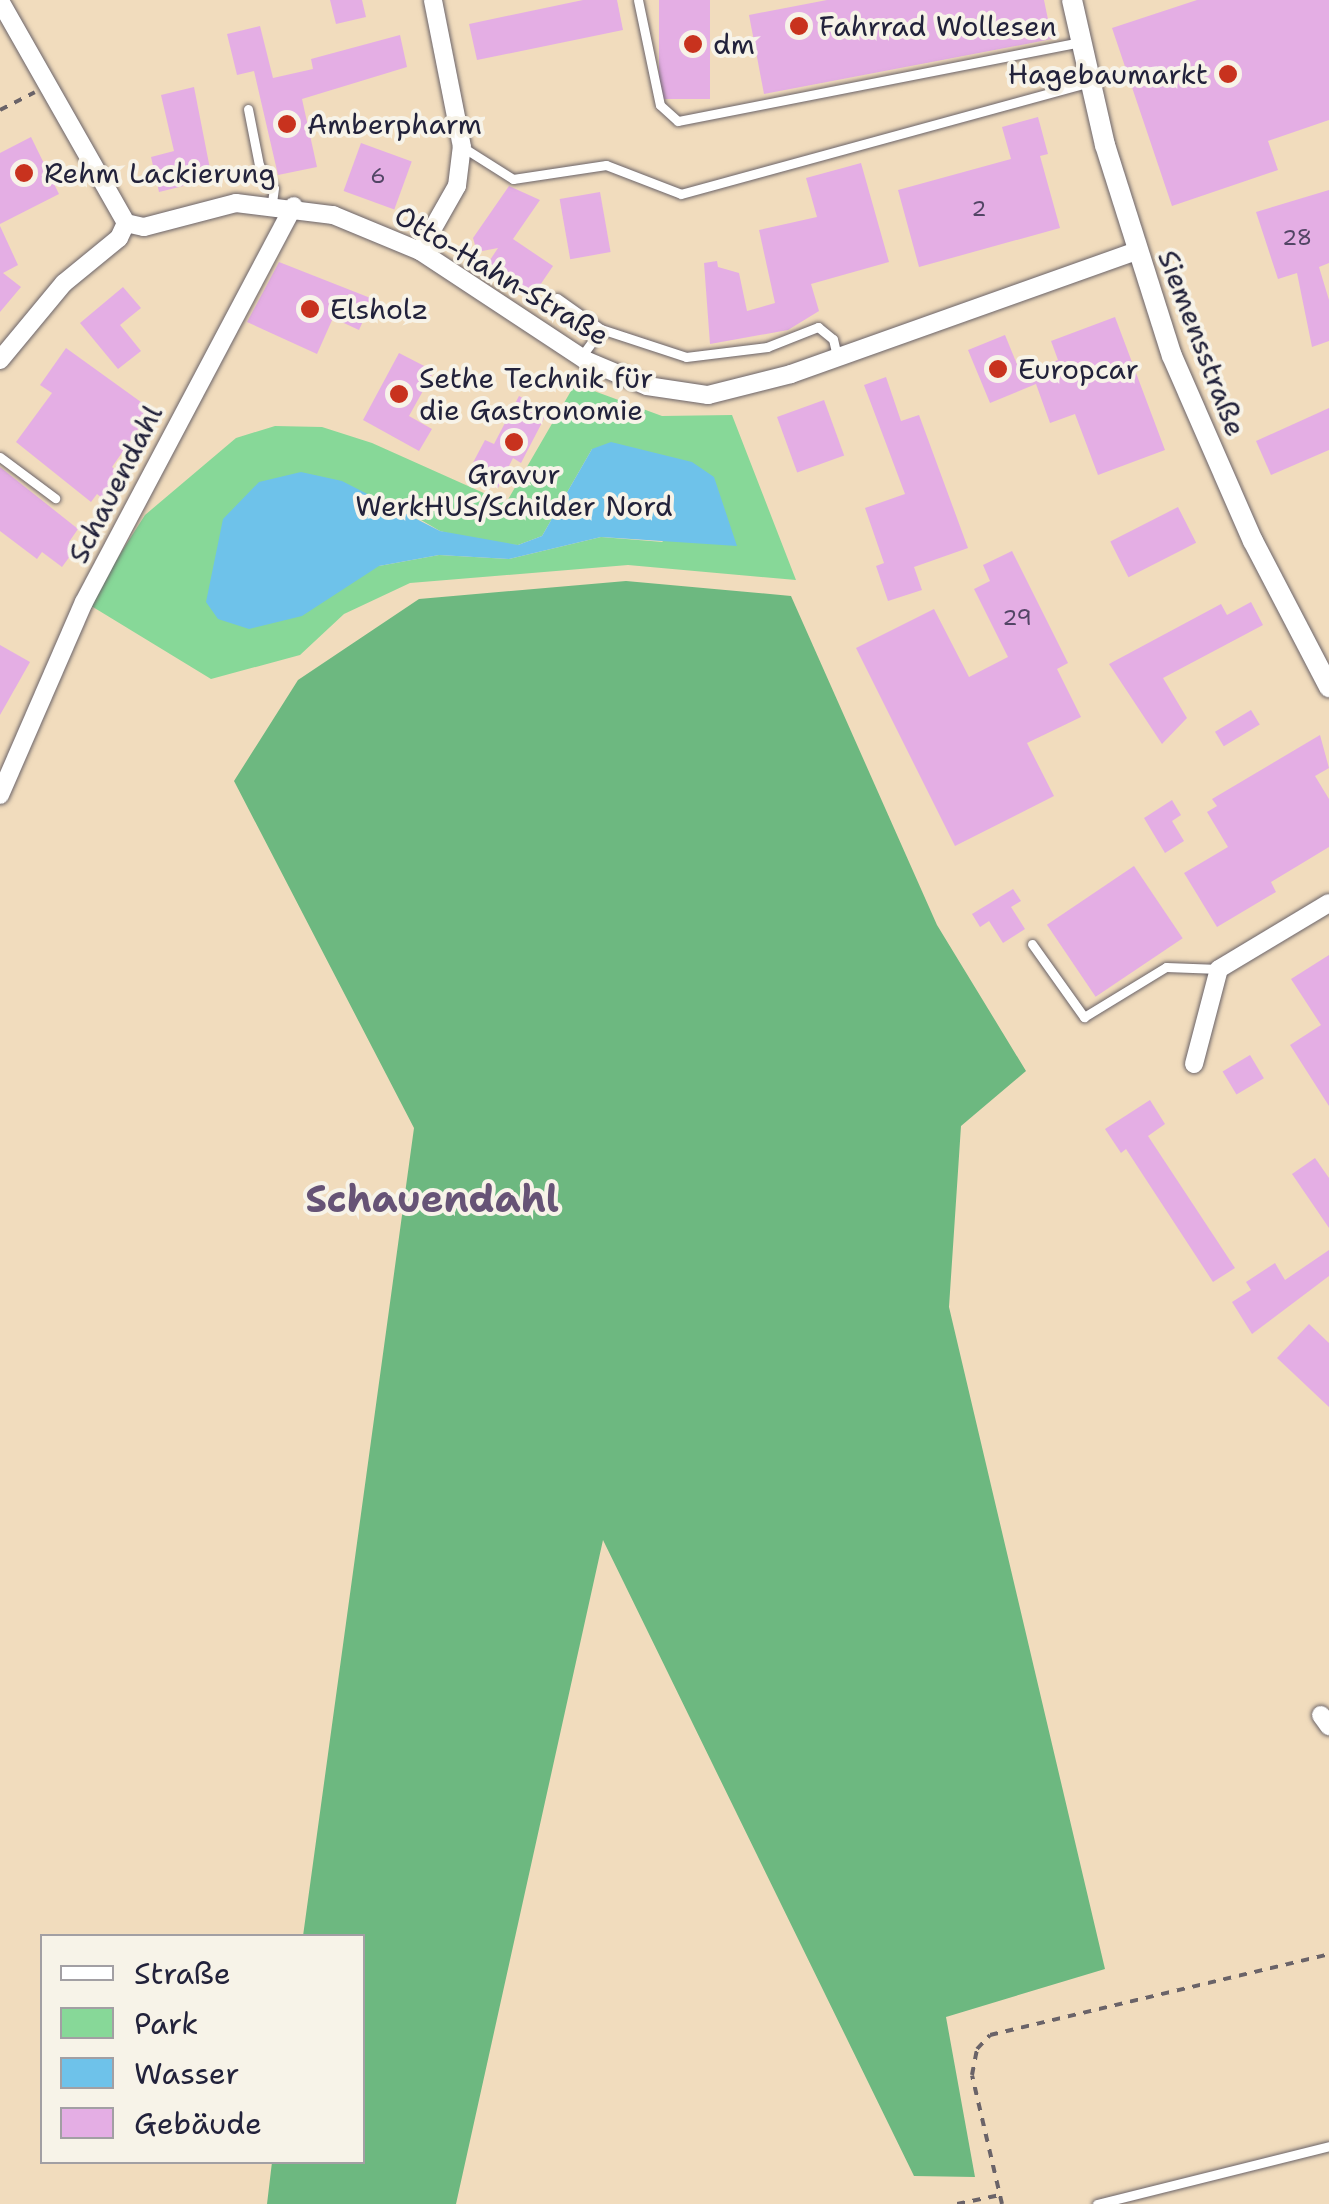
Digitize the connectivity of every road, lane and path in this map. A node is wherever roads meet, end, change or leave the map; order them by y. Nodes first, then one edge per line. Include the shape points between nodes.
1 (433, 0) edge
2 (638, 0) edge
3 (1072, 0) edge
4 (0, 1) edge
5 (1081, 42) junction
6 (1090, 82) junction
7 (48, 86) junction
8 (248, 109) dead end
9 (0, 110) edge
10 (462, 147) junction
11 (272, 203) junction
12 (294, 206) junction
13 (126, 223) junction
14 (420, 251) junction
15 (1136, 251) junction
16 (557, 298) dead end
17 (602, 329) junction
18 (581, 357) junction
19 (837, 357) junction
20 (0, 360) edge
21 (0, 457) edge
22 (55, 498) dead end
23 (1329, 687) edge
24 (0, 795) edge
25 (1329, 903) edge
26 (1032, 944) dead end
27 (1219, 968) junction
28 (1194, 1064) dead end
29 (1329, 1954) edge
30 (1329, 2146) edge
31 (1000, 2195) junction
32 (957, 2204) edge
33 (1002, 2204) edge
34 (1097, 2204) edge

1 - 10 street
2 - 5 lane via 660,105 678,121
3 - 5 street, Siemensstraße
4 - 7 street
5 - 6 street, Siemensstraße
6 - 10 lane via 681,194 606,165 513,179
6 - 15 street, Siemensstraße
7 - 9 path
7 - 13 street
8 - 11 lane via 259,164 274,188
10 - 14 street via 457,186
11 - 12 street, Otto-Hahn-Straße
11 - 13 street, Otto-Hahn-Straße via 236,203 144,227
12 - 14 street, Otto-Hahn-Straße via 372,228
12 - 24 street, Schauendahl via 84,602
13 - 20 street via 119,238 64,283
14 - 18 street, Otto-Hahn-Straße
15 - 19 street, Otto-Hahn-Straße
15 - 23 street, Siemensstraße via 1172,356 1253,541
16 - 17 lane
17 - 18 lane
17 - 19 lane via 686,357 723,357 818,327 833,339
18 - 19 street, Otto-Hahn-Straße via 647,386 708,396
21 - 22 lane
25 - 27 street
26 - 27 lane via 1084,1017 1166,967
27 - 28 street
29 - 31 path via 990,2034 977,2049 972,2075
30 - 34 lane
31 - 32 path
31 - 33 path

